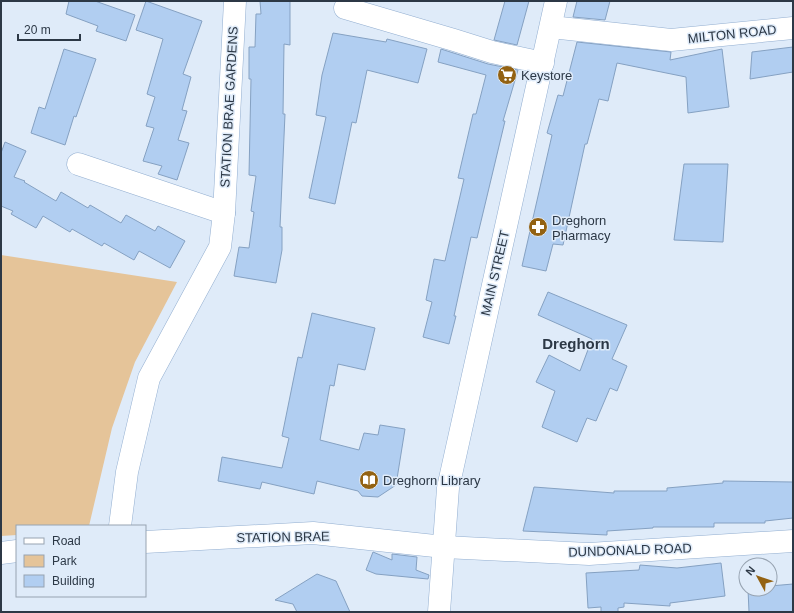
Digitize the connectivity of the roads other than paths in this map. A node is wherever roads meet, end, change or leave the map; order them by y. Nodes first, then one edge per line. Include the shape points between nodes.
1 (235, 1) edge
2 (556, 1) edge
3 (345, 8) dead end
4 (550, 27) junction
5 (793, 28) edge
6 (543, 63) junction
7 (78, 164) dead end
8 (224, 213) junction
9 (120, 525) edge
10 (793, 541) edge
11 (146, 542) edge
12 (444, 546) junction
13 (16, 551) edge
14 (1, 552) edge
15 (439, 612) edge

1 - 8 street, STATION BRAE GARDENS
2 - 4 street, MAIN STREET
3 - 6 street via 492,52
4 - 5 street, MILTON ROAD via 671,40
4 - 6 street, MAIN STREET
6 - 12 street, MAIN STREET via 448,488
7 - 8 street
8 - 9 street, STATION BRAE GARDENS via 220,247 149,378 127,472
10 - 12 street, DUNDONALD ROAD via 589,554
11 - 12 street, STATION BRAE via 313,533
12 - 15 street, MAIN STREET
13 - 14 street

